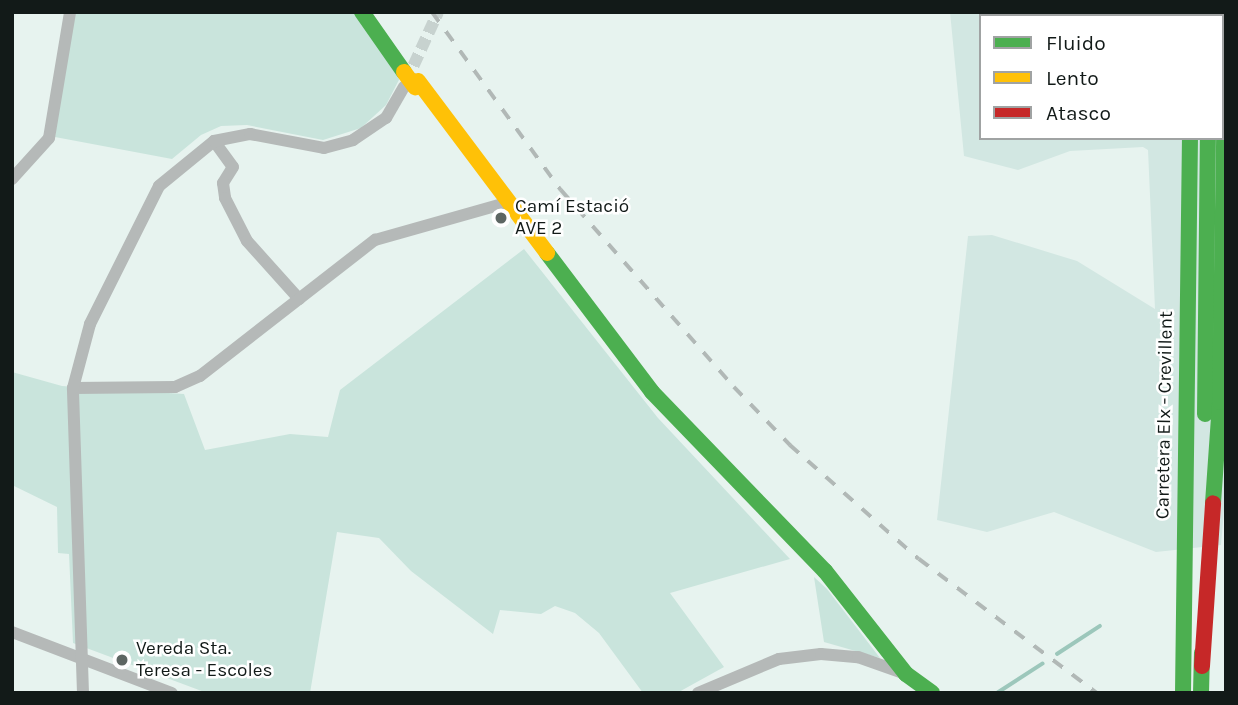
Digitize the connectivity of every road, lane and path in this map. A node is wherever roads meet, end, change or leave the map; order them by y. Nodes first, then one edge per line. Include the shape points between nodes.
1 (70, 12) edge
2 (362, 12) edge
3 (370, 12) edge
4 (1226, 12) edge
5 (410, 79) junction
6 (1181, 140) edge
7 (1190, 140) edge
8 (1208, 140) edge
9 (214, 141) junction
10 (12, 179) edge
11 (504, 204) junction
12 (1226, 211) edge
13 (1223, 257) junction
14 (299, 299) junction
15 (1186, 387) junction
16 (73, 388) junction
17 (12, 632) edge
18 (82, 658) junction
19 (1202, 666) junction
20 (899, 672) junction
21 (1183, 687) edge
22 (83, 693) edge
23 (172, 693) edge
24 (698, 693) edge
25 (922, 693) edge
26 (932, 693) edge
27 (1201, 693) edge

1 - 10 street via 58,108 49,138
2 - 5 main road
3 - 5 main road
4 - 13 main road
5 - 9 street via 386,118 353,140 324,148 250,134
5 - 11 main road
6 - 15 main road
7 - 15 main road, Carretera Elx - Crevillent
8 - 19 main road, Carretera Elx - Crevillent
9 - 14 street via 233,167 223,183 225,198 247,241
9 - 16 street via 159,186 90,324
11 - 14 street via 375,240
11 - 20 main road via 652,392 825,571
12 - 13 main road
13 - 19 main road via 1220,402
14 - 16 street via 200,376 175,387
15 - 21 main road, Carretera Elx - Crevillent
16 - 18 street
17 - 18 street
18 - 22 street
18 - 23 street
19 - 27 main road, Carretera Elx - Crevillent
20 - 24 street via 853,656 821,654 779,660
20 - 25 main road
20 - 26 main road

